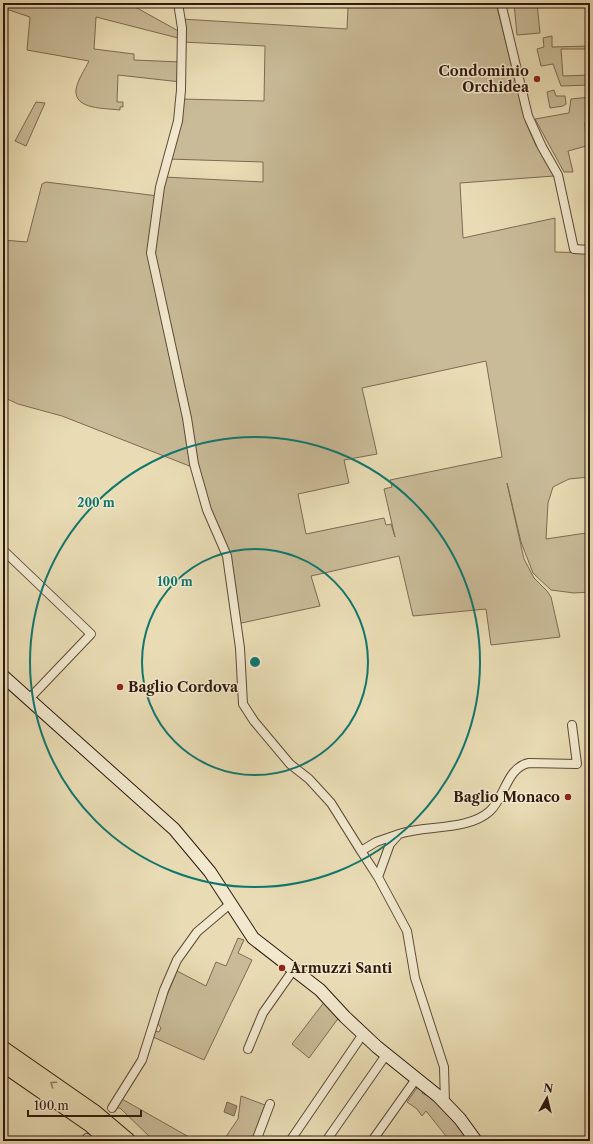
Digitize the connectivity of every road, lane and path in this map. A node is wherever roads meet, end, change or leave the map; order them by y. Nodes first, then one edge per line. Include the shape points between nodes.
1 (178, 3) edge
2 (501, 3) edge
3 (590, 250) edge
4 (3, 550) edge
5 (3, 676) edge
6 (28, 700) junction
7 (572, 724) dead end
8 (398, 834) junction
9 (376, 842) junction
10 (388, 849) junction
11 (361, 851) junction
12 (378, 877) junction
13 (230, 904) junction
14 (294, 969) junction
15 (363, 1034) junction
16 (3, 1049) edge
17 (248, 1049) dead end
18 (386, 1054) junction
19 (3, 1064) edge
20 (416, 1079) junction
21 (445, 1103) junction
22 (270, 1104) dead end
23 (112, 1108) dead end
24 (109, 1141) edge
25 (128, 1141) edge
26 (256, 1141) edge
27 (290, 1141) edge
28 (326, 1141) edge
29 (372, 1141) edge
30 (476, 1141) edge

1 - 11 street via 182,28 178,121 160,186 151,253 186,412 194,464 207,510 227,556 240,648 243,704 290,764 309,779 331,803
2 - 3 street via 528,116 558,175 574,249
4 - 6 street via 91,634
5 - 6 street
6 - 13 street via 174,829 210,872
7 - 8 street via 577,764 522,764 515,769 498,801 489,812 460,824
8 - 9 street
8 - 10 street
9 - 10 street via 384,842
9 - 11 street
10 - 12 street
11 - 12 street
12 - 21 street via 407,931 415,978 444,1067
13 - 14 street via 253,938
13 - 23 street via 198,932 177,960 164,990 142,1060
14 - 15 street via 320,990
14 - 17 street via 263,1013
15 - 18 street
15 - 27 street
25 -> 16 highway via 95,1113
18 - 20 street
18 - 28 street
19 - 24 highway via 90,1124
20 - 21 street
20 - 29 street
21 - 30 street
22 - 26 street

